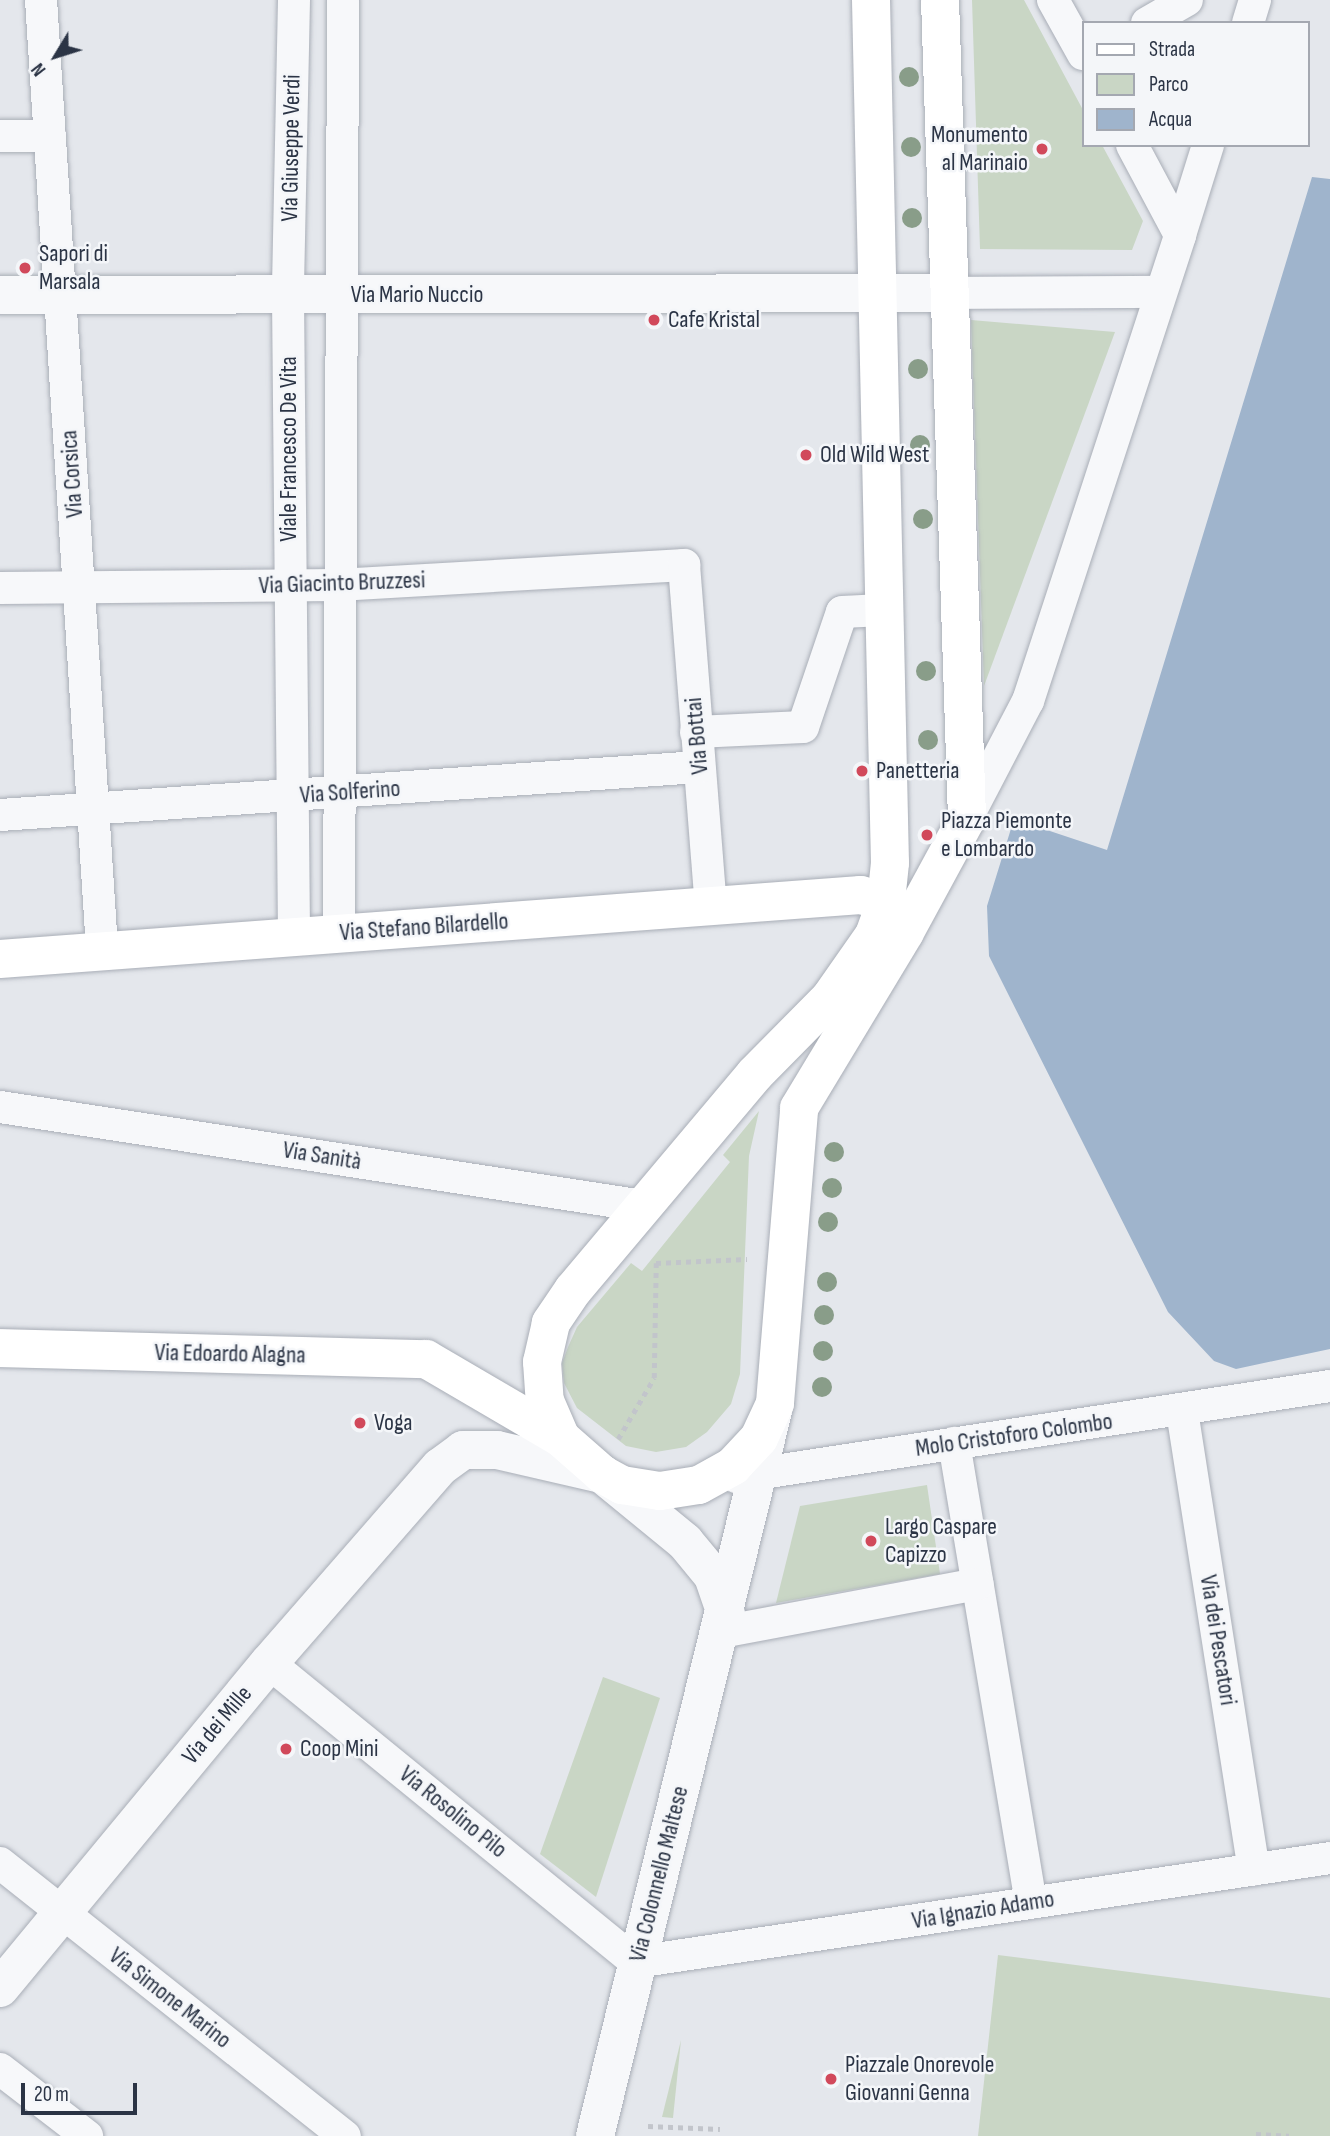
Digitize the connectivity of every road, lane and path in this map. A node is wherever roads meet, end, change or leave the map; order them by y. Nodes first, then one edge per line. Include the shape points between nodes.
1 (41, 0) edge
2 (294, 0) edge
3 (343, 0) edge
4 (871, 0) edge
5 (940, 0) edge
6 (1053, 0) edge
7 (1187, 0) edge
8 (1255, 0) edge
9 (1150, 21) edge
10 (1249, 21) edge
11 (1082, 52) edge
12 (0, 136) edge
13 (50, 136) junction
14 (1133, 147) edge
15 (1207, 147) edge
16 (1180, 234) junction
17 (1161, 292) junction
18 (950, 293) junction
19 (879, 294) junction
20 (0, 295) edge
21 (60, 295) junction
22 (339, 295) junction
23 (288, 296) junction
24 (684, 565) joint
25 (338, 585) junction
26 (290, 586) junction
27 (0, 588) edge
28 (79, 589) junction
29 (883, 610) junction
30 (696, 732) junction
31 (699, 767) junction
32 (339, 792) junction
33 (293, 796) junction
34 (93, 809) junction
35 (0, 815) edge
36 (967, 818) junction
37 (710, 906) junction
38 (896, 917) junction
39 (339, 933) junction
40 (295, 937) junction
41 (102, 949) junction
42 (0, 959) edge
43 (0, 1107) edge
44 (643, 1206) junction
45 (786, 1257) junction
46 (0, 1348) edge
47 (1330, 1386) edge
48 (775, 1403) junction
49 (1182, 1411) junction
50 (561, 1438) junction
51 (954, 1443) junction
52 (609, 1459) junction
53 (760, 1471) junction
54 (699, 1485) junction
55 (978, 1584) junction
56 (723, 1623) junction
57 (269, 1663) junction
58 (1330, 1858) edge
59 (0, 1863) edge
60 (1254, 1870) junction
61 (1031, 1903) junction
62 (61, 1912) junction
63 (636, 1962) junction
64 (0, 1988) edge
65 (0, 2069) edge
66 (648, 2126) dead end
67 (720, 2129) dead end
68 (1256, 2134) dead end
69 (87, 2136) edge
70 (345, 2136) edge
71 (595, 2136) edge
72 (1289, 2136) edge

1 - 13 street, Via Corsica
2 - 23 street, Via Giuseppe Verdi
3 - 22 street, Via Giuseppe Verdi
4 - 19 main road
5 - 18 main road
6 - 11 street
7 - 9 street
8 - 10 street
12 - 13 street
13 - 21 street, Via Corsica
14 - 16 street
15 - 16 street
16 - 17 street
17 - 18 street
17 - 36 street via 1028,701
18 - 19 street, Via Mario Nuccio
18 - 36 main road
19 - 22 street, Via Mario Nuccio
19 - 29 main road
20 - 21 street, Via Mario Nuccio
21 - 23 street, Via Mario Nuccio
21 - 28 street, Via Corsica
22 - 23 street, Via Mario Nuccio
22 - 25 street, Viale Francesco De Vita
23 - 26 street, Viale Francesco De Vita
24 - 25 street, Via Giacinto Bruzzesi
24 - 30 street, Via Bottai
25 - 26 street, Via Giacinto Bruzzesi
25 - 32 street, Viale Francesco De Vita
26 - 28 street, Via Giacinto Bruzzesi
26 - 33 street, Viale Francesco De Vita
27 - 28 street, Via Giacinto Bruzzesi
28 - 34 street, Via Corsica
29 - 30 street via 842,612 803,727
29 - 38 main road via 890,863
30 - 31 street, Via Bottai
31 - 32 street, Via Solferino
31 - 37 street, Via Bottai
32 - 33 street, Via Solferino
32 - 39 street, Viale Francesco De Vita
33 - 34 street, Via Solferino
33 - 40 street, Viale Francesco De Vita
34 - 35 street, Via Solferino
34 - 41 street, Via Corsica
36 - 38 main road
37 - 38 main road, Via Stefano Bilardello via 848,897
37 - 39 main road, Via Stefano Bilardello
38 - 44 main road via 874,935 830,998 755,1074
38 - 45 main road via 799,1108
39 - 40 main road, Via Stefano Bilardello
40 - 41 main road, Via Stefano Bilardello
41 - 42 main road, Via Stefano Bilardello
43 - 44 street, Via Sanità
44 - 50 main road via 551,1323 542,1362 545,1401
45 - 48 main road
45 - 52 path via 656,1263 654,1378
46 - 50 main road, Via Edoardo Alagna via 426,1359
47 - 49 street, Molo Cristoforo Colombo
48 - 53 street, Via Colonnello Maltese
48 - 54 main road via 759,1438 742,1457
49 - 51 street, Molo Cristoforo Colombo
49 - 60 street, Via dei Pescatori
50 - 52 main road, Via Edoardo Alagna
51 - 53 street, Molo Cristoforo Colombo
51 - 55 street
52 - 54 main road, Via Edoardo Alagna via 622,1485 660,1491
52 - 56 street via 713,1576
52 - 57 street, Via dei Mille via 463,1450 440,1467
53 - 54 street, Molo Cristoforo Colombo
53 - 56 street, Via Colonnello Maltese
55 - 56 street
55 - 61 street
56 - 63 street, Via Colonnello Maltese
57 - 62 street, Via dei Mille
57 - 63 street, Via Rosolino Pilo
58 - 60 street, Via Ignazio Adamo
59 - 62 street, Via Simone Marino
60 - 61 street, Via Ignazio Adamo
61 - 63 street, Via Ignazio Adamo
62 - 64 street, Via dei Mille
62 - 70 street, Via Simone Marino
63 - 71 street, Via Colonnello Maltese
65 - 69 street
66 - 67 path
68 - 72 path

